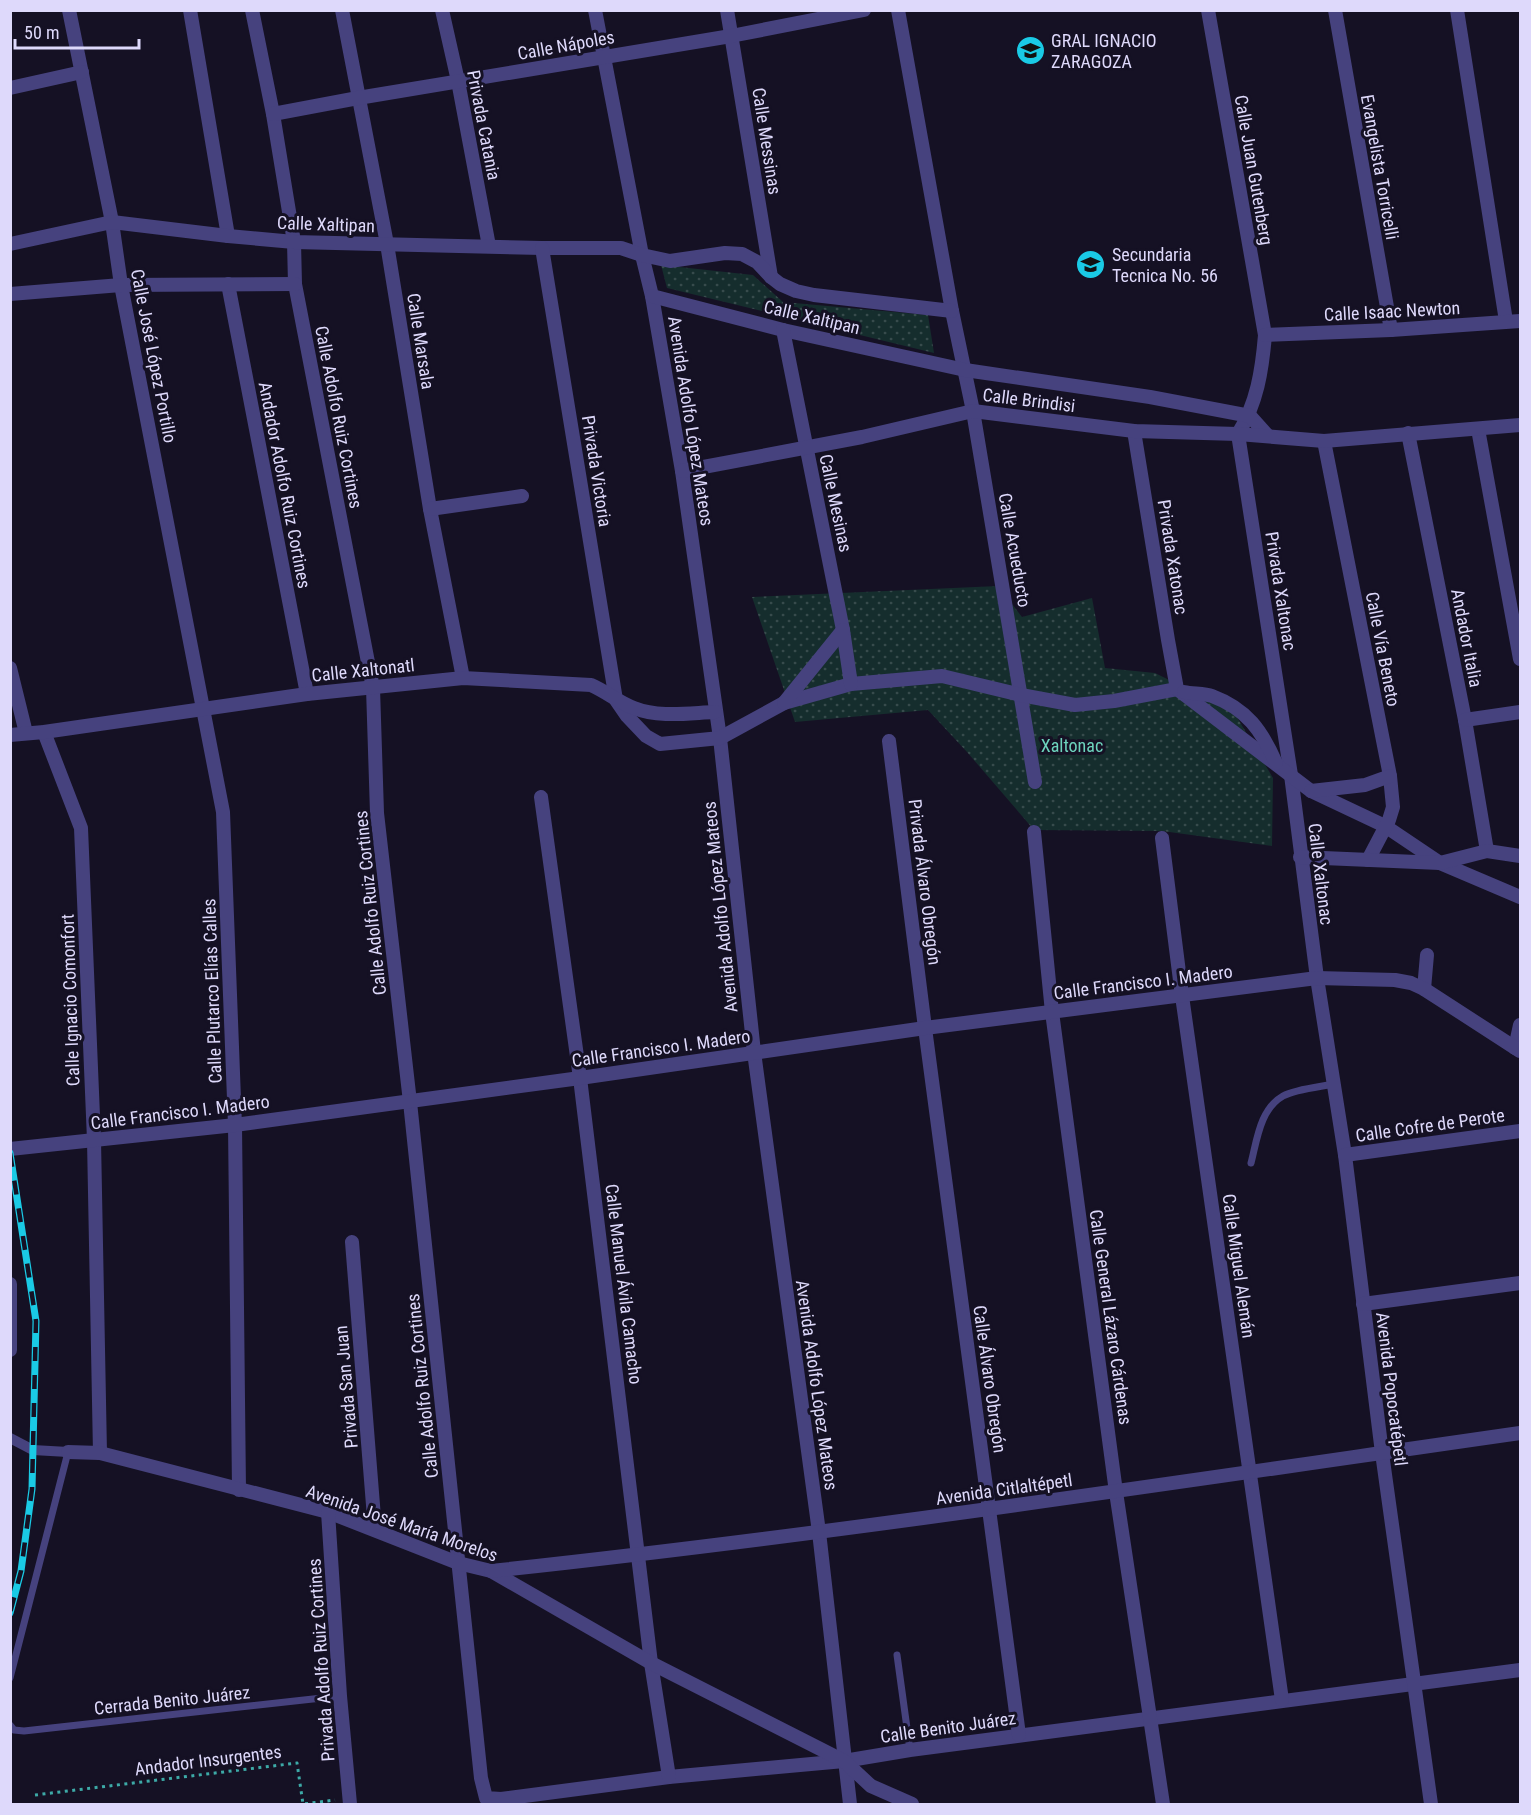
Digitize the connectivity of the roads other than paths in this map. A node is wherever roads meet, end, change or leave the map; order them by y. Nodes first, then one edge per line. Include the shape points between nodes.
1 (69, 10) edge
2 (190, 10) edge
3 (252, 10) edge
4 (342, 10) edge
5 (442, 10) edge
6 (595, 10) edge
7 (726, 10) edge
8 (864, 10) edge
9 (898, 10) edge
10 (1208, 10) edge
11 (1335, 10) edge
12 (1457, 10) edge
13 (731, 36) junction
14 (603, 57) junction
15 (82, 72) junction
16 (458, 81) junction
17 (10, 88) edge
18 (358, 98) junction
19 (273, 114) junction
20 (112, 222) junction
21 (228, 237) junction
22 (294, 242) junction
23 (10, 244) edge
24 (387, 244) junction
25 (489, 246) junction
26 (542, 248) junction
27 (642, 255) junction
28 (771, 277) junction
29 (228, 284) junction
30 (295, 284) junction
31 (121, 285) junction
32 (10, 294) edge
33 (652, 296) junction
34 (952, 311) junction
35 (1514, 321) edge
36 (783, 330) junction
37 (1391, 330) junction
38 (1265, 335) junction
39 (965, 369) junction
40 (973, 411) junction
41 (1250, 416) junction
42 (1521, 425) edge
43 (1478, 429) junction
44 (1134, 431) junction
45 (1408, 433) junction
46 (1238, 434) junction
47 (1268, 436) junction
48 (1324, 441) junction
49 (806, 447) junction
50 (682, 471) junction
51 (522, 496) dead end
52 (430, 509) junction
53 (843, 630) junction
54 (1521, 659) edge
55 (10, 668) edge
56 (463, 678) junction
57 (851, 684) junction
58 (373, 688) junction
59 (1180, 690) junction
60 (307, 694) junction
61 (1021, 694) junction
62 (616, 700) junction
63 (784, 703) junction
64 (204, 708) junction
65 (715, 712) junction
66 (1521, 712) edge
67 (1465, 720) junction
68 (44, 732) junction
69 (26, 733) junction
70 (10, 735) edge
71 (720, 738) junction
72 (889, 741) dead end
73 (1277, 765) junction
74 (1291, 775) junction
75 (1390, 776) junction
76 (1035, 782) dead end
77 (1311, 791) junction
78 (541, 797) dead end
79 (1385, 826) junction
80 (1034, 832) dead end
81 (1162, 838) dead end
82 (1488, 851) junction
83 (1521, 856) edge
84 (1300, 857) junction
85 (1368, 860) junction
86 (1440, 863) junction
87 (1505, 890) junction
88 (1521, 890) edge
89 (1521, 897) edge
90 (1427, 955) dead end
91 (1317, 978) junction
92 (1424, 989) junction
93 (1182, 996) junction
94 (1052, 1012) junction
95 (1521, 1025) edge
96 (925, 1028) junction
97 (1518, 1049) edge
98 (754, 1052) junction
99 (580, 1078) junction
100 (1334, 1084) junction
101 (410, 1102) junction
102 (235, 1125) junction
103 (1521, 1131) edge
104 (94, 1140) junction
105 (10, 1149) edge
106 (1345, 1155) junction
107 (1251, 1162) dead end
108 (352, 1242) dead end
109 (1521, 1283) edge
110 (10, 1284) edge
111 (1363, 1304) junction
112 (10, 1350) edge
113 (1521, 1433) edge
114 (10, 1438) edge
115 (68, 1452) junction
116 (100, 1453) junction
117 (1382, 1453) junction
118 (1250, 1471) junction
119 (239, 1490) junction
120 (1116, 1492) junction
121 (990, 1509) junction
122 (328, 1512) junction
123 (375, 1530) junction
124 (819, 1532) junction
125 (639, 1556) junction
126 (458, 1563) junction
127 (491, 1571) junction
128 (897, 1654) dead end
129 (651, 1663) junction
130 (1521, 1670) edge
131 (10, 1678) edge
132 (1413, 1683) junction
133 (340, 1696) junction
134 (1282, 1700) junction
135 (1150, 1719) junction
136 (10, 1725) edge
137 (1019, 1735) junction
138 (910, 1750) junction
139 (844, 1761) junction
140 (669, 1777) junction
141 (486, 1798) joint
142 (350, 1801) edge
143 (850, 1804) edge
144 (912, 1804) edge
145 (1163, 1804) edge
146 (1431, 1804) edge

1 - 15 street, Calle José López Portillo
2 - 21 street
3 - 19 street, Calle Adolfo Ruiz Cortines
4 - 18 street, Calle Marsala
5 - 16 street, Privada Catania
6 - 14 street, Avenida Adolfo López Mateos
7 - 13 street, Calle Messinas
8 - 13 street, Calle Nápoles
9 - 34 street, Calle Acueducto
10 - 38 street, Calle Juan Gutenberg
11 - 37 street, Evangelista Torricelli
12 - 35 street
13 - 14 street, Calle Nápoles
13 - 28 street, Calle Messinas
14 - 16 street, Calle Nápoles
14 - 27 street, Avenida Adolfo López Mateos
15 - 17 street
15 - 20 street, Calle José López Portillo
16 - 18 street, Calle Nápoles
16 - 25 street, Privada Catania
18 - 19 street, Calle Nápoles
18 - 24 street, Calle Marsala
19 - 22 street, Calle Adolfo Ruiz Cortines
20 - 21 street, Calle Xaltipan
20 - 23 street, Calle Xaltipan
20 - 31 street, Calle José López Portillo
21 - 22 street, Calle Xaltipan
22 - 24 street, Calle Xaltipan
22 - 30 street, Calle Adolfo Ruiz Cortines
24 - 25 street, Calle Xaltipan
24 - 52 street, Calle Marsala
25 - 26 street, Calle Xaltipan
26 - 27 street, Calle Xaltipan via 621,248
26 - 62 street, Privada Victoria
27 - 28 street, Calle Xaltipan via 670,261 725,252 742,254 757,261
27 - 33 street, Avenida Adolfo López Mateos
28 - 34 street, Calle Xaltipan via 796,291 814,295
29 - 30 street
29 - 31 street
29 - 60 street, Andador Adolfo Ruiz Cortines
30 - 58 street, Calle Adolfo Ruiz Cortines
31 - 32 street
31 - 64 street, Calle José López Portillo
33 - 36 street, Calle Xaltipan
33 - 50 street, Avenida Adolfo López Mateos
34 - 39 street, Calle Acueducto
35 - 37 street, Calle Isaac Newton
36 - 39 street, Calle Xaltipan
36 - 49 street, Calle Mesinas
37 - 38 street, Calle Isaac Newton
38 - 41 street via 1263,364
39 - 40 street, Calle Acueducto
39 - 41 street, Calle Brindisi
40 - 44 street, Calle Brindisi
40 - 49 street, Calle Brindisi
40 - 61 street, Calle Acueducto
41 - 46 street
41 - 47 street
42 - 43 street, Calle Brindisi
43 - 45 street, Calle Brindisi
43 - 54 street
44 - 46 street, Calle Brindisi
44 - 59 street, Privada Xatonac via 1167,640
45 - 48 street, Calle Brindisi
45 - 67 street, Andador Italia
46 - 47 street, Calle Brindisi
46 - 74 street, Privada Xaltonac
47 - 48 street, Calle Brindisi
48 - 75 street, Calle Vía Beneto
49 - 50 street, Calle Brindisi
49 - 53 street, Calle Mesinas
50 - 65 street, Avenida Adolfo López Mateos
51 - 52 street
52 - 56 street, Calle Marsala
53 - 57 street, Calle Mesinas
53 - 63 street
55 - 69 street
56 - 58 street, Calle Xaltonatl
56 - 62 street, Calle Xaltonatl via 591,686
57 - 61 street via 942,676
57 - 63 street
58 - 60 street, Calle Xaltonatl
58 - 101 street, Calle Adolfo Ruiz Cortines via 377,813
59 - 61 street via 1075,705
59 - 73 street
59 - 73 street via 1211,696 1245,714 1265,739
60 - 64 street, Calle Xaltonatl
61 - 76 street, Calle Acueducto
62 - 65 street, Calle Xaltonatl via 660,714
62 - 71 street via 646,736 660,744
63 - 71 street
64 - 68 street, Calle Xaltonatl
64 - 102 street, Calle Plutarco Elías Calles via 223,812
65 - 71 street, Avenida Adolfo López Mateos
66 - 67 street
67 - 82 street, Andador Italia
68 - 69 street, Calle Xaltonatl
68 - 104 street, Calle Ignacio Comonfort via 81,828
69 - 70 street, Calle Xaltonatl
71 - 98 street, Avenida Adolfo López Mateos
72 - 96 street, Privada Álvaro Obregón
73 - 74 street
74 - 77 street
74 - 84 street, Calle Xaltonac
75 - 77 street via 1365,785
75 - 79 street, Calle Vía Beneto via 1393,807
77 - 79 street
78 - 99 street, Calle Manuel Ávila Camacho
79 - 85 street, Calle Vía Beneto
79 - 86 street
80 - 94 street, Calle General Lázaro Cárdenas
81 - 93 street, Calle Miguel Alemán
82 - 83 street
82 - 86 street
84 - 85 street
84 - 91 street, Calle Xaltonac
85 - 86 street
86 - 87 street
87 - 88 street
87 - 89 street
90 - 92 street
91 - 92 street, Calle Francisco I. Madero via 1395,980
91 - 93 street, Calle Francisco I. Madero
91 - 100 street, Avenida Popocatépetl
92 - 97 street, Calle Francisco I. Madero
93 - 94 street, Calle Francisco I. Madero
93 - 118 street, Calle Miguel Alemán
94 - 96 street, Calle Francisco I. Madero
94 - 120 street, Calle General Lázaro Cárdenas
95 - 97 street
96 - 98 street, Calle Francisco I. Madero
96 - 121 street, Calle Álvaro Obregón
98 - 99 street, Calle Francisco I. Madero
98 - 124 street, Avenida Adolfo López Mateos
99 - 101 street, Calle Francisco I. Madero
99 - 125 street, Calle Manuel Ávila Camacho
100 - 106 street, Avenida Popocatépetl
100 - 107 lane via 1283,1096 1270,1107 1261,1123
101 - 102 street, Calle Francisco I. Madero
101 - 126 street, Calle Adolfo Ruiz Cortines
102 - 104 street, Calle Francisco I. Madero
102 - 119 street, Calle Plutarco Elías Calles
103 - 106 street, Calle Cofre de Perote
104 - 105 street, Calle Francisco I. Madero
104 - 116 street, Calle Ignacio Comonfort
106 - 111 street, Avenida Popocatépetl
108 - 123 street, Privada San Juan
109 - 111 street
110 - 112 street
111 - 117 street, Avenida Popocatépetl
113 - 117 street, Avenida Citlaltépetl
114 - 115 street, Avenida José María Morelos via 33,1450
115 - 116 street, Avenida José María Morelos
115 - 131 lane
116 - 119 street, Avenida José María Morelos
117 - 118 street, Avenida Citlaltépetl
117 - 132 street, Avenida Popocatépetl
118 - 120 street, Avenida Citlaltépetl
118 - 134 street, Calle Miguel Alemán
119 - 122 street, Avenida José María Morelos
120 - 121 street, Avenida Citlaltépetl
120 - 135 street, Calle General Lázaro Cárdenas
121 - 124 street, Avenida Citlaltépetl
121 - 137 street, Calle Álvaro Obregón
122 - 123 street, Avenida José María Morelos
122 - 133 street, Privada Adolfo Ruiz Cortines
123 - 126 street, Avenida José María Morelos
124 - 125 street, Avenida Citlaltépetl
124 - 139 street, Avenida Adolfo López Mateos
125 - 127 street, Avenida Citlaltépetl
125 - 129 street, Calle Manuel Ávila Camacho
126 - 127 street, Avenida José María Morelos
126 - 141 street, Calle Adolfo Ruiz Cortines
127 - 129 street, Avenida José María Morelos
128 - 138 lane
129 - 139 street, Avenida José María Morelos
129 - 140 street, Calle Manuel Ávila Camacho
130 - 132 street, Calle Benito Juárez
132 - 134 street, Calle Benito Juárez
132 - 146 street, Avenida Popocatépetl
133 - 136 lane, Cerrada Benito Juárez via 24,1731 14,1730
133 - 142 street, Privada Adolfo Ruiz Cortines
134 - 135 street, Calle Benito Juárez
135 - 137 street, Calle Benito Juárez
135 - 145 street, Calle General Lázaro Cárdenas
137 - 138 street, Calle Benito Juárez
138 - 139 street, Calle Benito Juárez
139 - 140 street, Calle Benito Juárez
139 - 143 street, Avenida Adolfo López Mateos
139 - 144 street, Avenida José María Morelos via 871,1786
140 - 141 street, Calle Benito Juárez

